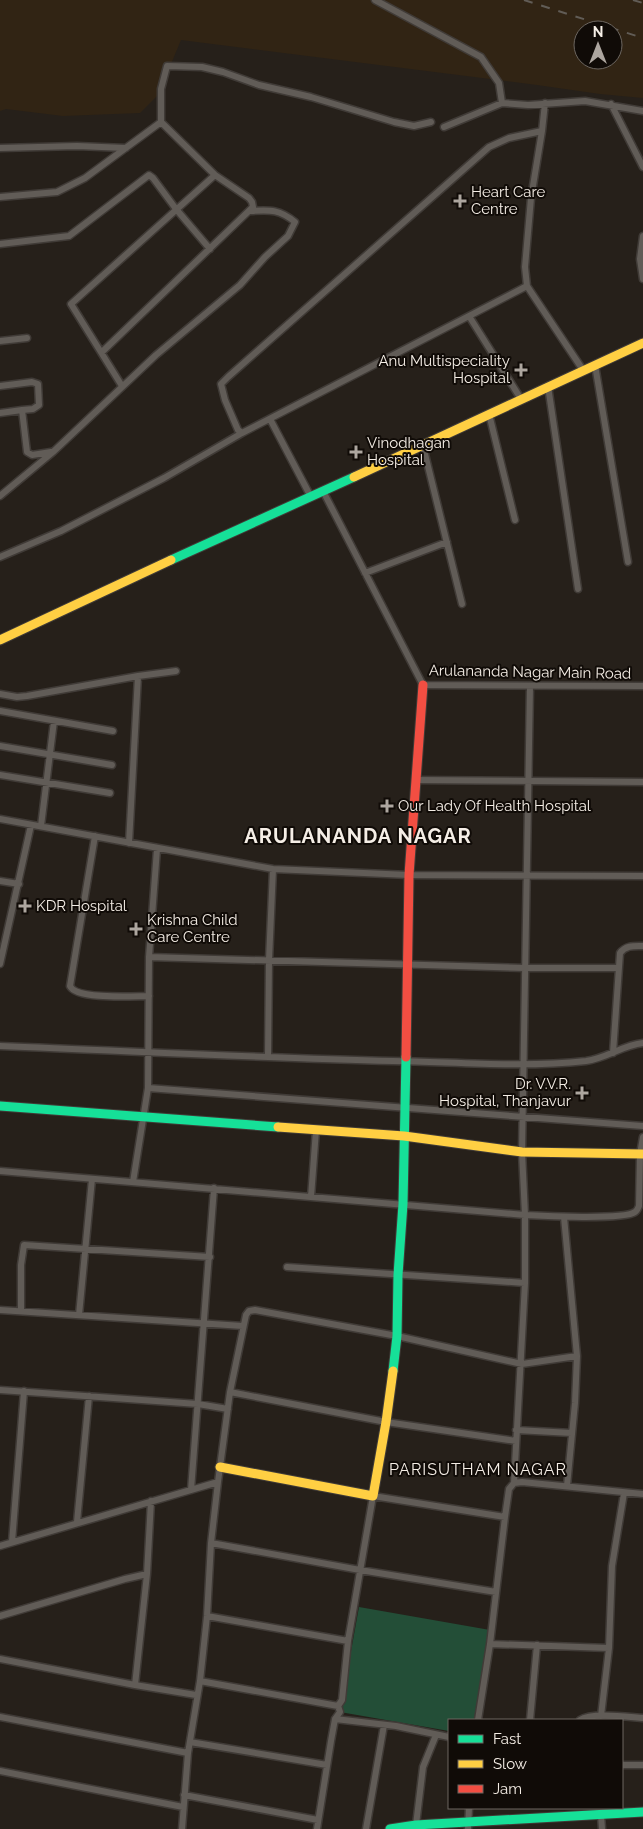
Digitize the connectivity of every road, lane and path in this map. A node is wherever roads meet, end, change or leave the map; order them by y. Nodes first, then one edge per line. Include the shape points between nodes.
1 (375, 0) edge
2 (502, 103) junction
3 (545, 103) junction
4 (611, 104) junction
5 (643, 111) edge
6 (161, 122) junction
7 (430, 122) dead end
8 (444, 128) dead end
9 (542, 131) junction
10 (0, 148) edge
11 (126, 148) junction
12 (643, 166) edge
13 (215, 175) junction
14 (0, 197) edge
15 (176, 210) junction
16 (250, 211) junction
17 (643, 236) edge
18 (0, 244) edge
19 (210, 249) junction
20 (643, 279) edge
21 (527, 286) junction
22 (469, 316) junction
23 (27, 338) dead end
24 (0, 341) edge
25 (643, 343) edge
26 (102, 352) junction
27 (595, 364) junction
28 (583, 370) junction
29 (0, 386) edge
30 (122, 386) junction
31 (548, 386) junction
32 (521, 399) junction
33 (22, 410) junction
34 (0, 413) edge
35 (489, 414) junction
36 (270, 419) junction
37 (242, 433) junction
38 (423, 446) junction
39 (53, 452) junction
40 (323, 491) junction
41 (0, 496) edge
42 (311, 497) junction
43 (515, 520) dead end
44 (447, 542) junction
45 (0, 558) edge
46 (628, 562) dead end
47 (365, 573) junction
48 (578, 589) dead end
49 (462, 604) dead end
50 (0, 640) edge
51 (176, 671) dead end
52 (138, 676) junction
53 (423, 685) junction
54 (530, 686) junction
55 (643, 686) edge
56 (0, 694) edge
57 (0, 711) edge
58 (54, 721) junction
59 (113, 731) dead end
60 (0, 746) edge
61 (50, 754) junction
62 (112, 765) dead end
63 (0, 775) edge
64 (416, 780) junction
65 (528, 781) junction
66 (643, 782) edge
67 (46, 783) junction
68 (110, 794) dead end
69 (0, 819) edge
70 (31, 824) junction
71 (41, 826) junction
72 (95, 836) junction
73 (130, 843) junction
74 (157, 849) junction
75 (274, 869) junction
76 (409, 875) junction
77 (643, 876) edge
78 (526, 877) junction
79 (0, 881) edge
80 (19, 884) junction
81 (643, 946) edge
82 (149, 957) junction
83 (269, 960) junction
84 (0, 964) edge
85 (407, 965) junction
86 (525, 968) junction
87 (619, 968) junction
88 (149, 996) junction
89 (643, 1043) edge
90 (0, 1046) edge
91 (149, 1052) junction
92 (613, 1053) junction
93 (268, 1056) junction
94 (405, 1061) junction
95 (523, 1064) junction
96 (148, 1088) junction
97 (0, 1106) edge
98 (404, 1109) junction
99 (143, 1117) junction
100 (523, 1117) junction
101 (643, 1126) edge
102 (316, 1130) junction
103 (404, 1136) junction
104 (643, 1138) edge
105 (522, 1152) junction
106 (642, 1154) edge
107 (0, 1171) edge
108 (92, 1179) junction
109 (133, 1182) junction
110 (214, 1188) junction
111 (311, 1197) junction
112 (403, 1204) junction
113 (525, 1215) junction
114 (564, 1217) junction
115 (84, 1249) junction
116 (210, 1256) junction
117 (287, 1267) dead end
118 (398, 1275) junction
119 (525, 1283) junction
120 (0, 1310) edge
121 (21, 1311) junction
122 (79, 1315) junction
123 (205, 1324) junction
124 (243, 1326) junction
125 (397, 1336) junction
126 (577, 1356) junction
127 (522, 1364) junction
128 (0, 1390) edge
129 (24, 1391) junction
130 (230, 1392) junction
131 (90, 1396) junction
132 (198, 1404) junction
133 (228, 1409) junction
134 (386, 1422) junction
135 (516, 1430) junction
136 (572, 1433) junction
137 (516, 1441) junction
138 (220, 1467) junction
139 (218, 1482) junction
140 (514, 1483) junction
141 (567, 1486) junction
142 (191, 1490) junction
143 (624, 1493) junction
144 (643, 1494) edge
145 (373, 1496) junction
146 (150, 1501) junction
147 (505, 1516) junction
148 (76, 1522) junction
149 (12, 1542) junction
150 (212, 1543) junction
151 (0, 1546) edge
152 (360, 1570) junction
153 (147, 1574) junction
154 (496, 1592) junction
155 (0, 1616) edge
156 (207, 1616) junction
157 (348, 1641) junction
158 (490, 1644) junction
159 (537, 1645) junction
160 (609, 1648) junction
161 (0, 1658) edge
162 (200, 1681) junction
163 (135, 1685) junction
164 (196, 1695) junction
165 (338, 1706) junction
166 (601, 1716) junction
167 (0, 1717) edge
168 (643, 1718) edge
169 (335, 1719) junction
170 (478, 1719) edge
171 (530, 1719) edge
172 (582, 1719) edge
173 (384, 1725) junction
174 (436, 1735) junction
175 (448, 1737) edge
176 (190, 1742) junction
177 (188, 1754) junction
178 (327, 1765) junction
179 (623, 1765) edge
180 (643, 1765) edge
181 (0, 1771) edge
182 (184, 1795) junction
183 (183, 1807) junction
184 (469, 1809) edge
185 (643, 1812) edge
186 (601, 1815) junction
187 (318, 1820) junction
188 (416, 1824) junction
189 (468, 1825) edge
190 (182, 1829) edge
191 (317, 1829) edge
192 (366, 1829) edge
193 (390, 1829) edge
194 (602, 1829) edge

1 - 2 street via 481,57 499,82
2 - 3 street
2 - 8 street
3 - 4 street via 585,101
3 - 9 street
4 - 5 street
4 - 12 street
6 - 7 street via 161,89 167,66 223,72 259,85 408,125
6 - 11 street
6 - 13 street
9 - 21 street via 531,198 525,266
9 - 37 street via 509,138 489,147 221,384 225,400
10 - 11 street
11 - 14 street via 85,178 57,192
13 - 15 street
13 - 16 street via 249,198 253,205
15 - 18 street via 153,178 146,175 69,236
15 - 19 street
15 - 26 street via 71,304
16 - 19 street
16 - 30 street via 276,210 295,222 288,236 240,285
17 - 20 street via 640,260
19 - 26 street
21 - 22 street
21 - 28 street
22 - 32 street
22 - 36 street
23 - 24 street
25 - 27 street
26 - 30 street
27 - 28 street
27 - 46 street
28 - 31 street
29 - 33 street via 38,384 39,405
30 - 39 street
31 - 32 street
31 - 48 street
32 - 35 street
33 - 34 street
33 - 39 street via 28,452 32,455
35 - 38 street
35 - 43 street
36 - 37 street
36 - 42 street
37 - 45 street via 164,478
38 - 40 street
38 - 44 street
39 - 41 street
40 - 42 street
40 - 47 street, Arulananda Nagar Main Road
42 - 50 street
44 - 47 street
44 - 49 street
47 - 53 street, Arulananda Nagar Main Road
51 - 52 street
52 - 56 street via 27,696
52 - 73 street
53 - 54 street, Arulananda Nagar Main Road
53 - 64 street
54 - 55 street, Arulananda Nagar Main Road
54 - 65 street
57 - 58 street
58 - 59 street
58 - 61 street
60 - 61 street
61 - 62 street
61 - 67 street
63 - 67 street
64 - 65 street
64 - 76 street
65 - 66 street
65 - 78 street
67 - 68 street
67 - 71 street
69 - 70 street
70 - 71 street
70 - 80 street
71 - 72 street
72 - 73 street
72 - 88 street via 70,986 75,991 104,996
73 - 74 street
74 - 75 street
74 - 82 street
75 - 76 street
75 - 83 street
76 - 78 street
76 - 85 street
77 - 78 street
78 - 86 street
79 - 80 street
80 - 84 street
81 - 87 street via 624,948 620,953
82 - 83 street
82 - 88 street
83 - 85 street
83 - 93 street
85 - 86 street
85 - 94 street
86 - 87 street
86 - 95 street
87 - 92 street
88 - 91 street
89 - 92 street
90 - 91 street
91 - 93 street
91 - 96 street
92 - 95 street via 586,1061
93 - 94 street
94 - 95 street
94 - 98 street
95 - 100 street
96 - 98 street
96 - 99 street
97 - 99 street
98 - 100 street
98 - 103 street
99 - 102 street
99 - 109 street
100 - 101 street
100 - 105 street
102 - 103 street
102 - 111 street
103 - 105 street
103 - 112 street
104 - 106 street
105 - 106 street
105 - 113 street
106 - 114 street via 636,1212 629,1215
107 - 108 street
108 - 109 street
108 - 115 street
109 - 110 street
110 - 111 street
110 - 116 street
111 - 112 street
112 - 113 street
112 - 118 street
113 - 114 street
113 - 119 street
114 - 126 street
115 - 116 street
115 - 121 street via 24,1245
115 - 122 street
116 - 123 street
117 - 118 street
118 - 119 street
118 - 125 street
119 - 127 street
120 - 121 street
121 - 122 street
122 - 123 street
123 - 124 street
123 - 132 street
124 - 125 street via 249,1311 255,1310
124 - 130 street
125 - 127 street
125 - 134 street
126 - 127 street
126 - 136 street
127 - 135 street
128 - 129 street
129 - 131 street
129 - 149 street
130 - 133 street
130 - 134 street
131 - 132 street
131 - 148 street
132 - 133 street
132 - 142 street
133 - 138 street
134 - 137 street
134 - 145 street
135 - 136 street
135 - 137 street
136 - 141 street
137 - 140 street
138 - 139 street
138 - 145 street
139 - 142 street
139 - 150 street
140 - 141 street
140 - 147 street via 509,1489
141 - 143 street
142 - 146 street
143 - 144 street
143 - 160 street via 612,1566
145 - 147 street
145 - 152 street
146 - 148 street
146 - 153 street
147 - 154 street
148 - 149 street
149 - 151 street
150 - 152 street
150 - 156 street
152 - 154 street
152 - 157 street
153 - 155 street
153 - 163 street
154 - 158 street
156 - 157 street
156 - 162 street
157 - 165 street via 342,1700
158 - 159 street
158 - 170 street
159 - 160 street
159 - 171 street
160 - 166 street
161 - 163 street
162 - 164 street
162 - 165 street
163 - 164 street
164 - 176 street
165 - 169 street via 340,1712
166 - 168 street
166 - 172 street
167 - 177 street
169 - 173 street
169 - 178 street
173 - 174 street
173 - 192 street
174 - 175 street
174 - 188 street via 423,1767
176 - 177 street
176 - 178 street
177 - 182 street
178 - 187 street
179 - 180 street
181 - 183 street
182 - 183 street
182 - 187 street
183 - 190 street
184 - 189 street
185 - 186 street
186 - 189 street
186 - 194 street
187 - 191 street
188 - 189 street
188 - 193 street

